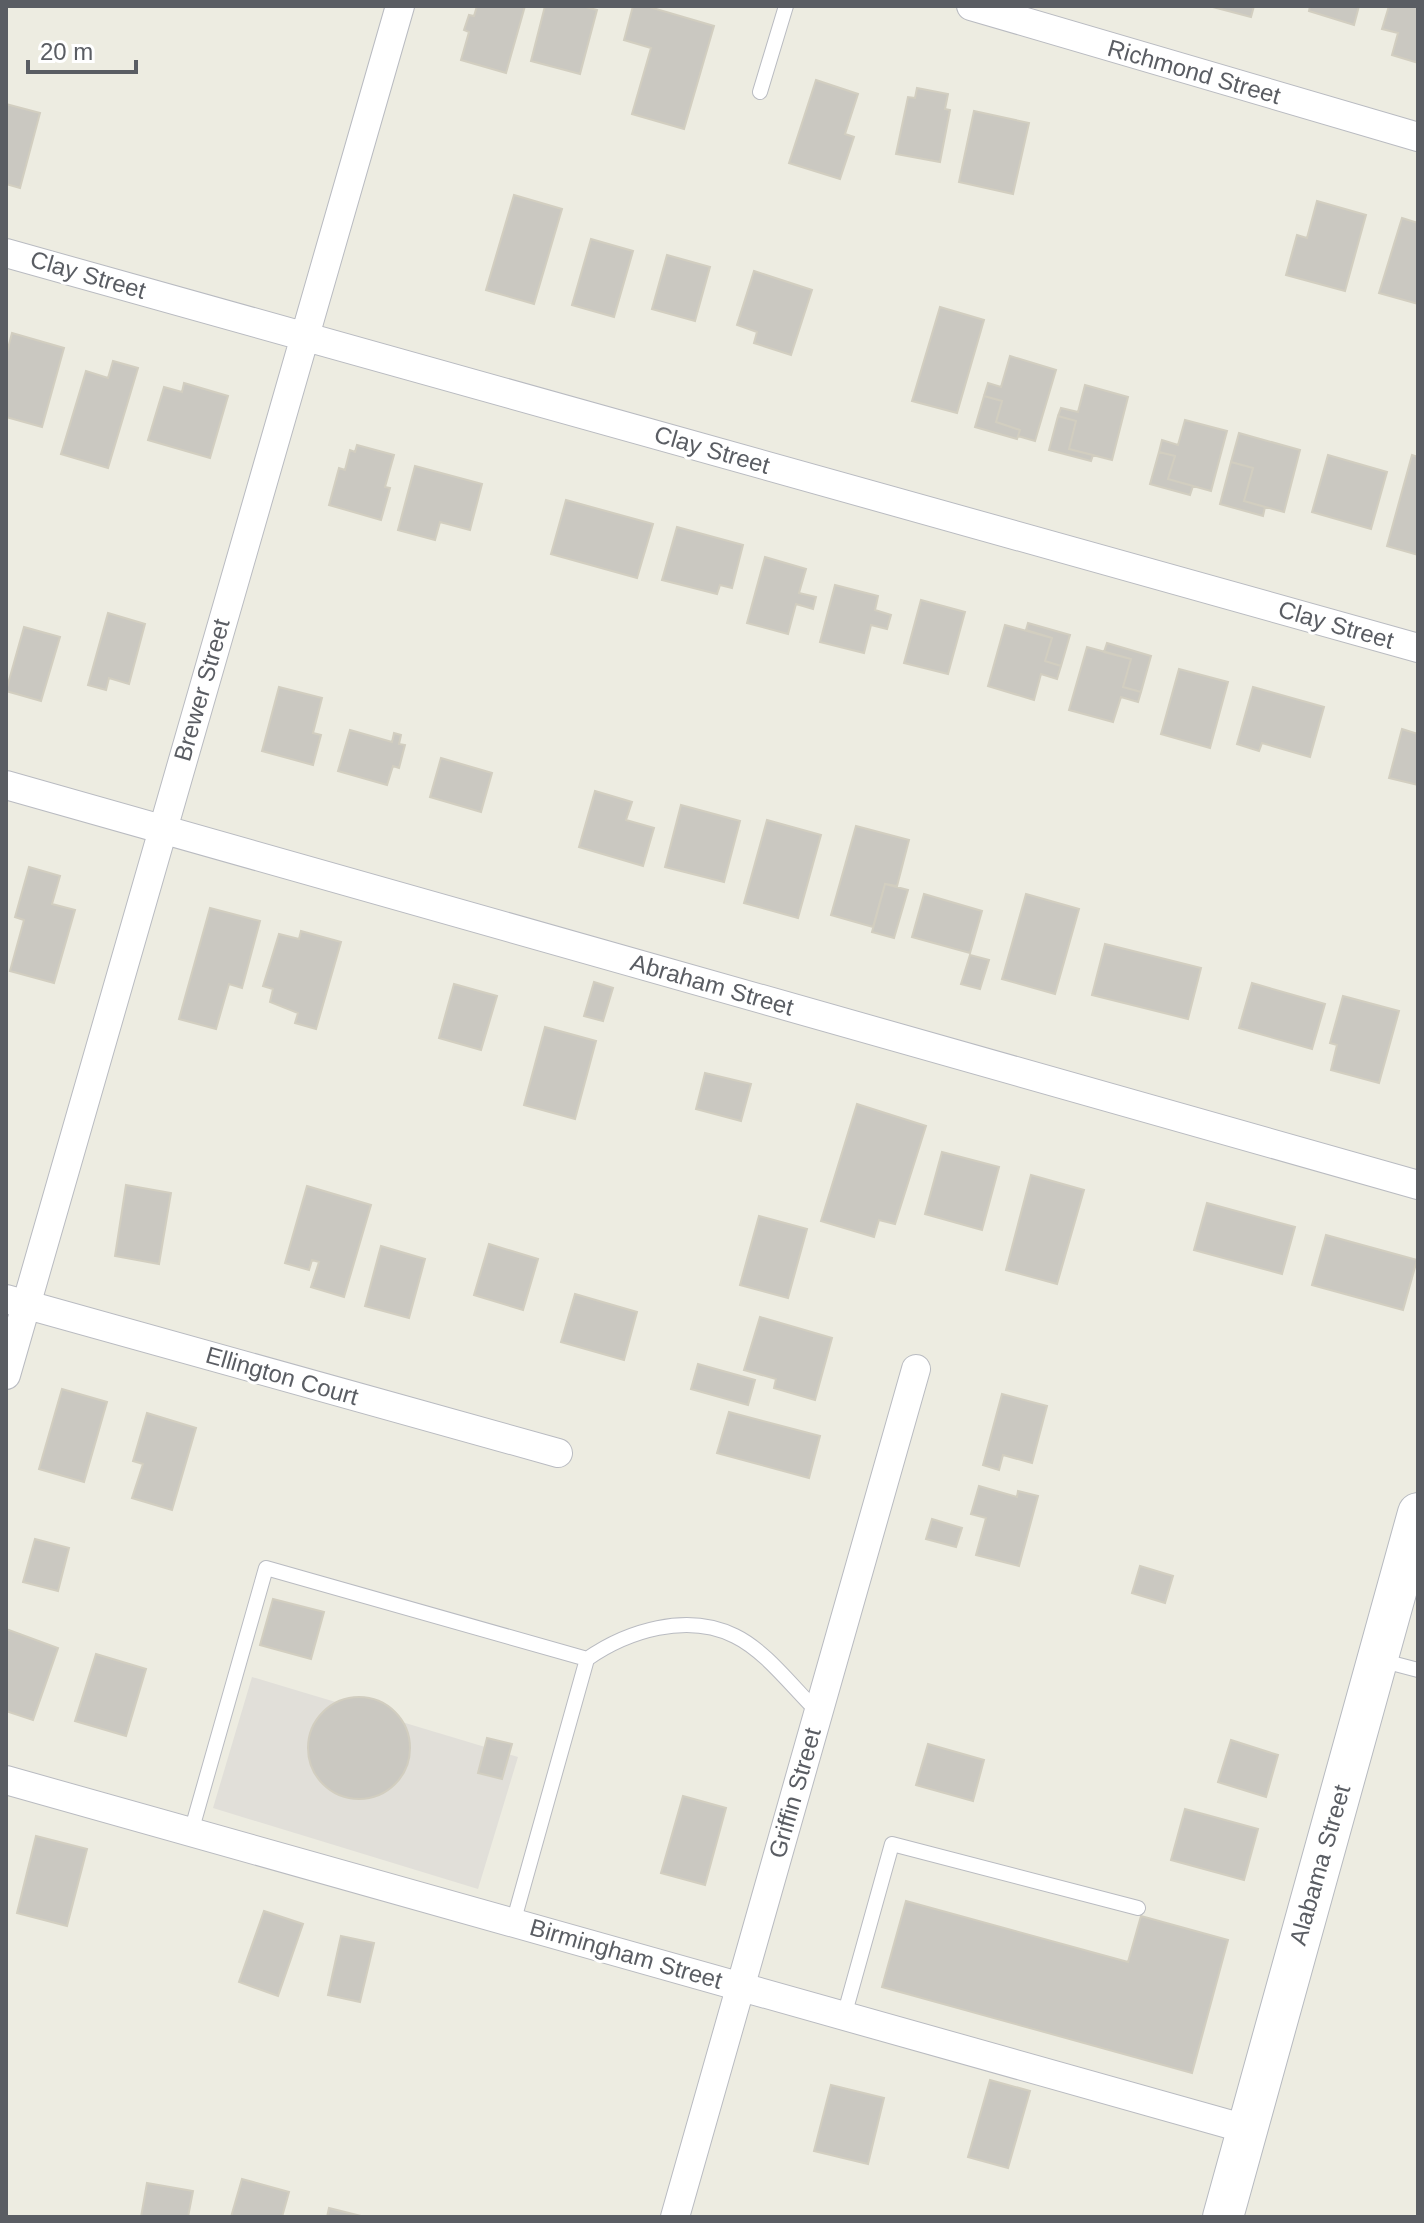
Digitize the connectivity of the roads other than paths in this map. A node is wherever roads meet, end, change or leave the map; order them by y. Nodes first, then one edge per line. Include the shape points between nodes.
1 (400, 6) edge
2 (786, 6) edge
3 (971, 6) edge
4 (760, 92) dead end
5 (1418, 137) edge
6 (6, 253) edge
7 (306, 337) junction
8 (1418, 648) edge
9 (6, 785) edge
10 (161, 829) junction
11 (1418, 1185) edge
12 (16, 1302) edge
13 (916, 1369) dead end
14 (6, 1375) edge
15 (558, 1453) dead end
16 (1418, 1513) edge
17 (587, 1659) junction
18 (1377, 1659) junction
19 (1418, 1670) edge
20 (818, 1712) junction
21 (6, 1780) edge
22 (191, 1832) junction
23 (1138, 1908) dead end
24 (513, 1923) junction
25 (740, 1987) junction
26 (844, 2016) junction
27 (1246, 2129) junction
28 (675, 2217) edge
29 (1223, 2217) edge

1 - 7 street, Brewer Street
2 - 4 lane
3 - 5 street, Richmond Street
6 - 7 street, Clay Street
7 - 8 street, Clay Street
7 - 10 street, Brewer Street
9 - 10 street, Abraham Street
10 - 11 street, Abraham Street
10 - 12 street, Brewer Street
12 - 14 street, Brewer Street
12 - 15 street, Ellington Court
13 - 20 street, Griffin Street
16 - 18 street, Alabama Street
17 - 20 lane via 615,1639 678,1626 707,1628 735,1636
17 - 22 lane via 266,1568
17 - 24 lane
18 - 19 lane
18 - 27 street, Alabama Street
20 - 25 street, Griffin Street
21 - 22 street, Birmingham Street
22 - 24 street, Birmingham Street
23 - 26 lane via 892,1844
24 - 25 street, Birmingham Street
25 - 26 street, Birmingham Street
25 - 28 street, Griffin Street
26 - 27 street, Birmingham Street
27 - 29 street, Alabama Street

